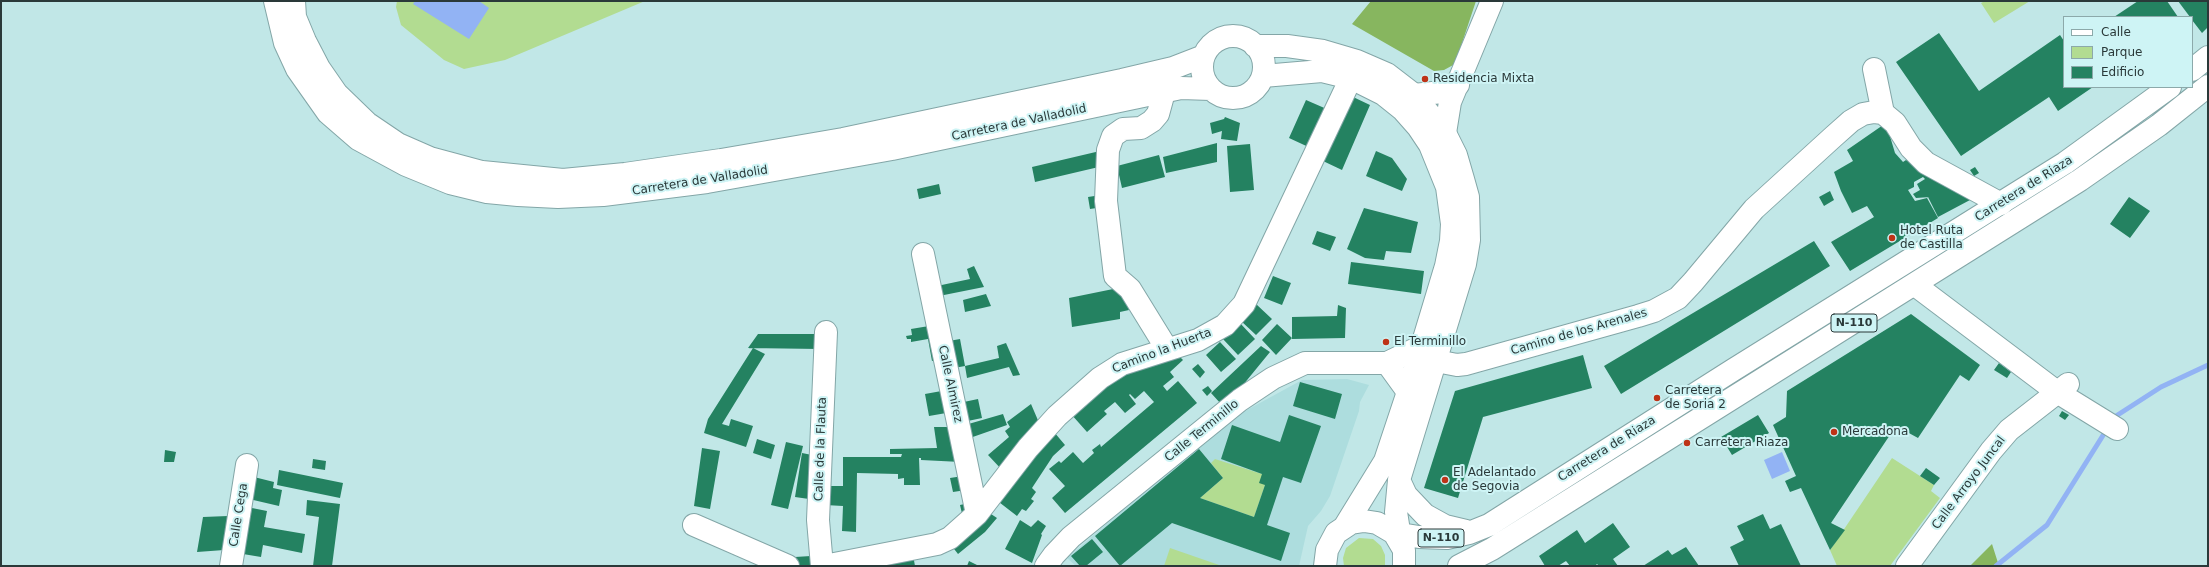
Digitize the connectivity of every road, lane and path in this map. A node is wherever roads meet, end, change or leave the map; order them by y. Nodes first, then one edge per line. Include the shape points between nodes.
1 (275, 1) edge
2 (294, 1) edge
3 (1492, 1) edge
4 (1255, 46) junction
5 (1204, 56) junction
6 (2208, 57) edge
7 (1874, 69) dead end
8 (2193, 69) edge
9 (1263, 76) junction
10 (1351, 78) junction
11 (1458, 85) junction
12 (2208, 86) edge
13 (2169, 88) edge
14 (1211, 89) junction
15 (1164, 92) junction
16 (1414, 95) junction
17 (1883, 114) junction
18 (1445, 133) junction
19 (2001, 204) junction
20 (923, 254) dead end
21 (1915, 285) junction
22 (826, 332) dead end
23 (1167, 349) junction
24 (1429, 353) junction
25 (1387, 363) junction
26 (2063, 387) junction
27 (1408, 392) junction
28 (2117, 430) dead end
29 (247, 464) dead end
30 (1399, 480) junction
31 (977, 514) junction
32 (694, 525) dead end
33 (1345, 526) junction
34 (1482, 528) junction
35 (1398, 537) junction
36 (231, 566) edge
37 (788, 566) edge
38 (823, 566) edge
39 (1046, 566) edge
40 (1326, 566) edge
41 (1404, 566) edge
42 (1459, 566) edge
43 (1907, 566) edge

1 - 15 main road, Carretera de Valladolid via 285,42 297,69 328,113 358,139 406,165 450,183 487,192 558,197 603,195 707,182 892,149
2 - 5 main road, Carretera de Valladolid via 295,18 305,41 337,94 374,128 398,144 430,158 482,172 563,180 654,170 843,139 1122,80 1172,68
3 - 11 main road
4 - 5 main road via 1247,40 1227,37 1217,40
4 - 9 main road via 1264,65
4 - 16 main road via 1287,46 1323,51 1357,61 1387,74
5 - 14 main road via 1202,73
6 - 8 main road
7 - 17 main road
9 - 10 main road via 1322,71
9 - 14 main road via 1253,91 1240,97 1227,98
10 - 23 main road, Camino la Huerta via 1244,304 1230,321 1213,333
10 - 24 main road via 1383,94 1403,110 1418,127 1430,145 1447,187 1452,224
11 - 16 main road via 1442,92
11 - 18 main road via 1448,110
12 - 21 main road, Carretera de Riaza / N-110 via 2112,159
13 - 19 main road, Carretera de Riaza / N-110 via 2065,163
14 - 15 main road, Carretera de Valladolid via 1181,88
15 - 23 main road via 1158,114 1152,121 1141,128 1123,129 1113,136 1108,150 1106,201 1116,276 1130,289
16 - 18 main road
17 - 19 main road via 1895,123 1911,148 1926,163
17 - 24 main road, Camino de los Arenales via 1863,114 1833,137 1754,209 1678,298 1638,316 1466,364 1457,365
18 - 24 main road via 1456,155 1468,197 1469,240 1465,264
19 - 34 main road, Carretera de Riaza / N-110
20 - 31 main road, Calle Almirez
21 - 26 main road
21 - 42 main road, Carretera de Riaza / N-110 via 1492,549
22 - 38 main road, Calle de la Flauta via 818,520
23 - 31 main road, Camino la Huerta via 1122,364 1100,378 1056,416
24 - 25 main road, Calle Terminillo
24 - 27 main road
24 - 30 main road
25 - 27 main road
25 - 39 main road, Calle Terminillo via 1305,363 1263,385 1240,400 1065,542
26 - 28 main road via 2092,414
26 - 43 main road, Calle Arroyo Juncal via 2009,430 1990,451
27 - 33 main road via 1385,461
29 - 36 main road, Calle Cega
30 - 34 main road via 1406,495 1417,508 1438,523 1466,531
30 - 35 main road via 1396,512
31 - 38 main road, Camino la Huerta via 962,529 942,542
32 - 37 main road
33 - 35 main road, Carretera de Riaza via 1371,521 1383,525
33 - 40 main road via 1329,544 1325,556
34 - 35 main road, Carretera de Riaza / N-110 via 1469,534 1447,538
35 - 41 main road via 1405,557

